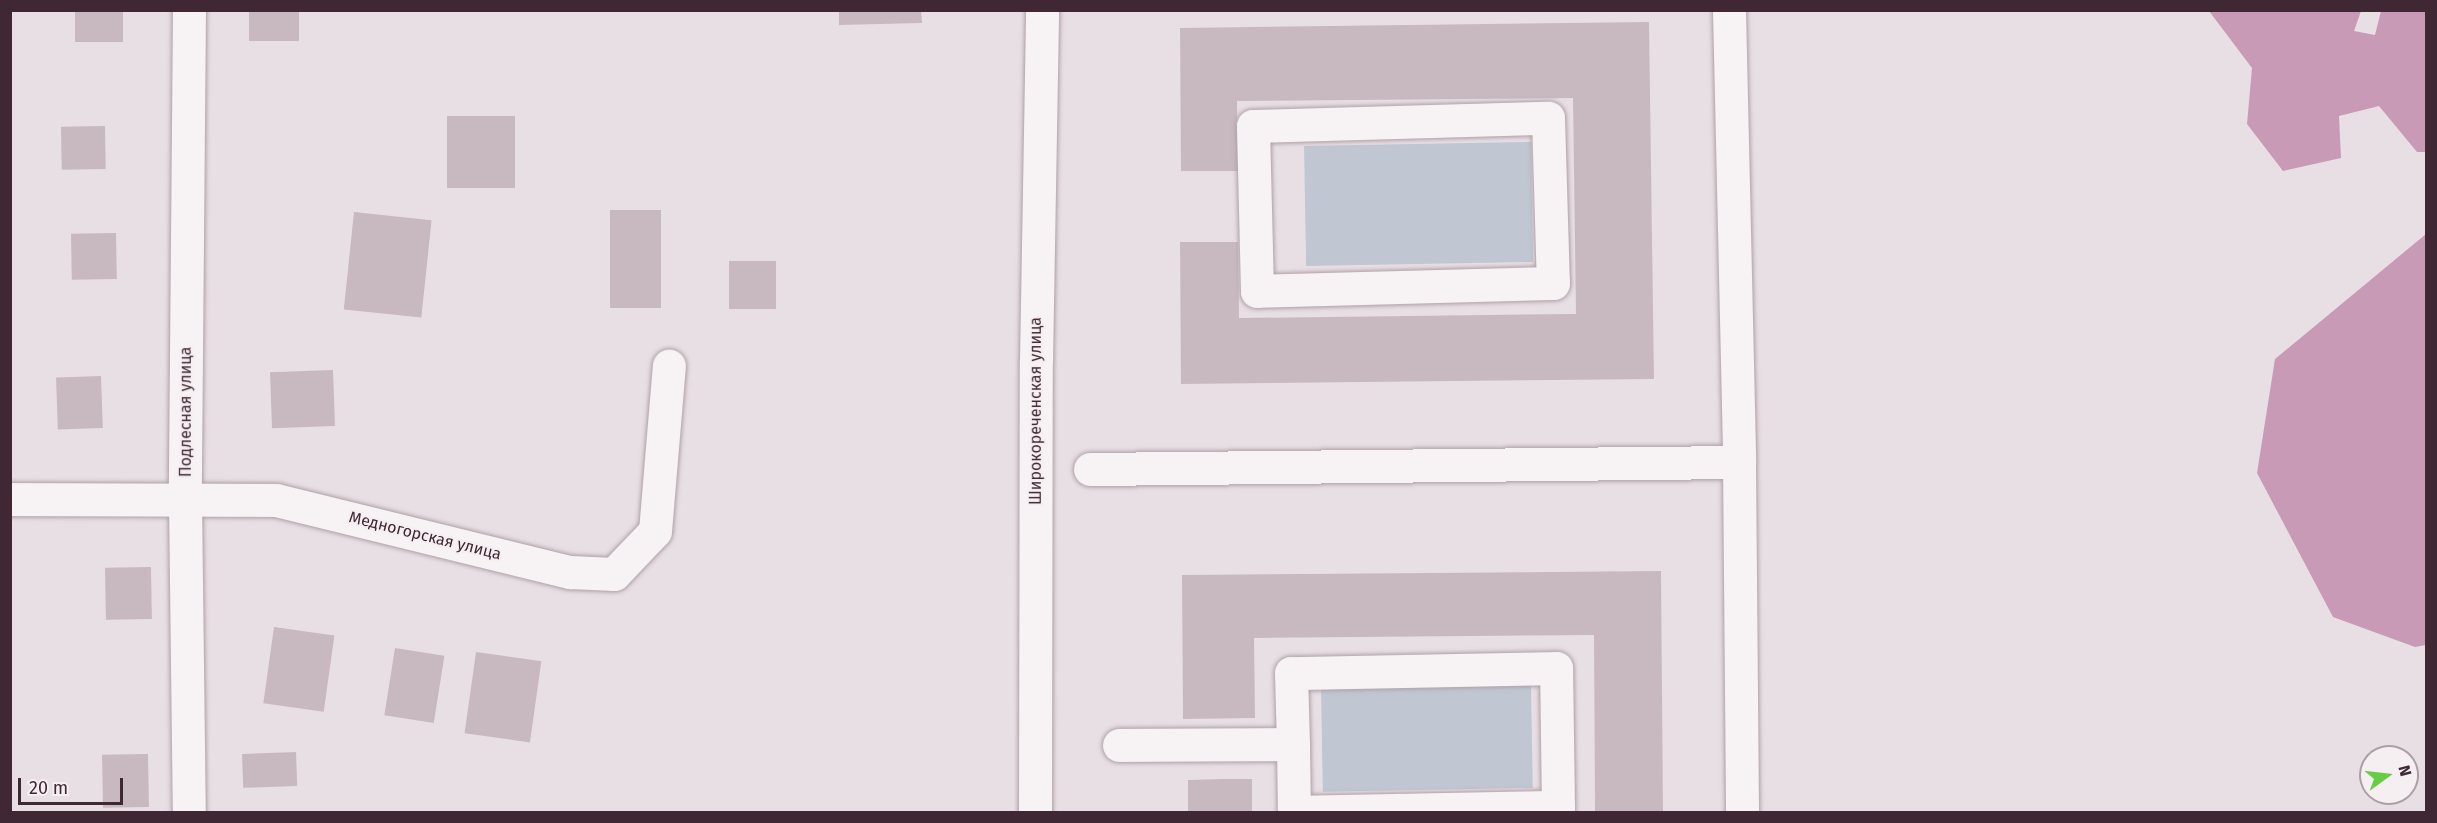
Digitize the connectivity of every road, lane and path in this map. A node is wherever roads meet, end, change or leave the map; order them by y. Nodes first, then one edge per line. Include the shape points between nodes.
1 (189, 10) edge
2 (1042, 10) edge
3 (1729, 10) edge
4 (1253, 126) joint
5 (669, 366) dead end
6 (1739, 462) junction
7 (1090, 470) dead end
8 (10, 499) edge
9 (185, 500) junction
10 (1293, 744) junction
11 (1119, 745) dead end
12 (189, 813) edge
13 (1035, 813) edge
14 (1742, 813) edge

1 - 9 street, Подлесная улица
2 - 13 street, Широкореченская улица
3 - 6 street
4 - 4 street via 1548,118 1552,283 1257,291
5 - 9 street, Медногорская улица via 655,531 614,574 570,572 276,500
6 - 7 street
6 - 14 street
8 - 9 street, Медногорская улица
9 - 12 street, Подлесная улица
10 - 10 street via 1294,812 1558,807 1556,668 1291,673
10 - 11 street

